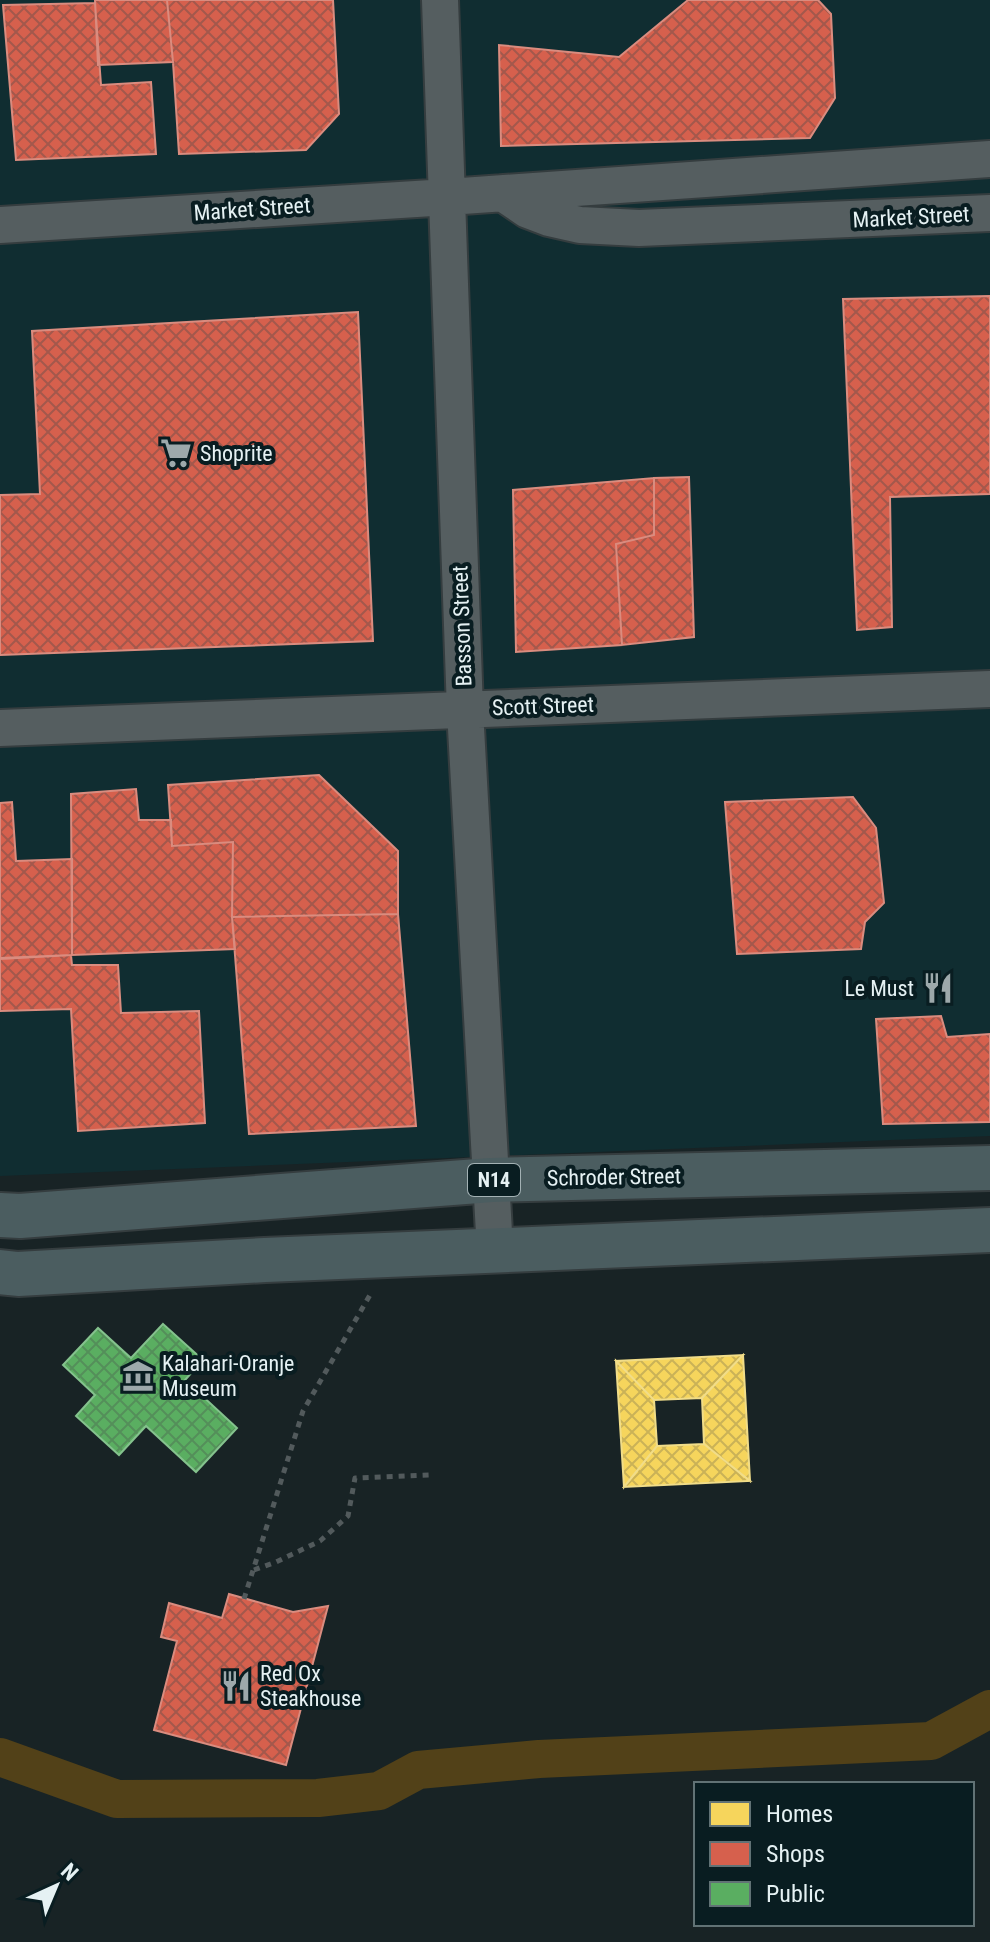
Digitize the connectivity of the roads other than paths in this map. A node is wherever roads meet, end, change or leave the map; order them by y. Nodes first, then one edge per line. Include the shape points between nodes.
1 (440, 0) edge
2 (990, 159) edge
3 (503, 193) junction
4 (448, 197) junction
5 (990, 213) edge
6 (0, 225) edge
7 (990, 689) edge
8 (465, 710) junction
9 (0, 728) edge
10 (990, 1168) edge
11 (491, 1180) junction
12 (0, 1215) edge
13 (990, 1230) edge
14 (495, 1251) junction
15 (0, 1272) edge

1 - 4 street, Basson Street
2 - 3 street, Market Street
3 - 4 street, Market Street
3 - 5 street, Market Street via 549,218 624,228
4 - 6 street, Market Street
4 - 8 street, Basson Street
7 - 8 street, Scott Street
8 - 9 street, Scott Street
8 - 11 street, Basson Street
10 - 11 highway, Schroder Street / N14
11 - 12 highway, Schroder Street / N14
11 - 14 street, Basson Street
13 - 14 highway
14 - 15 highway

